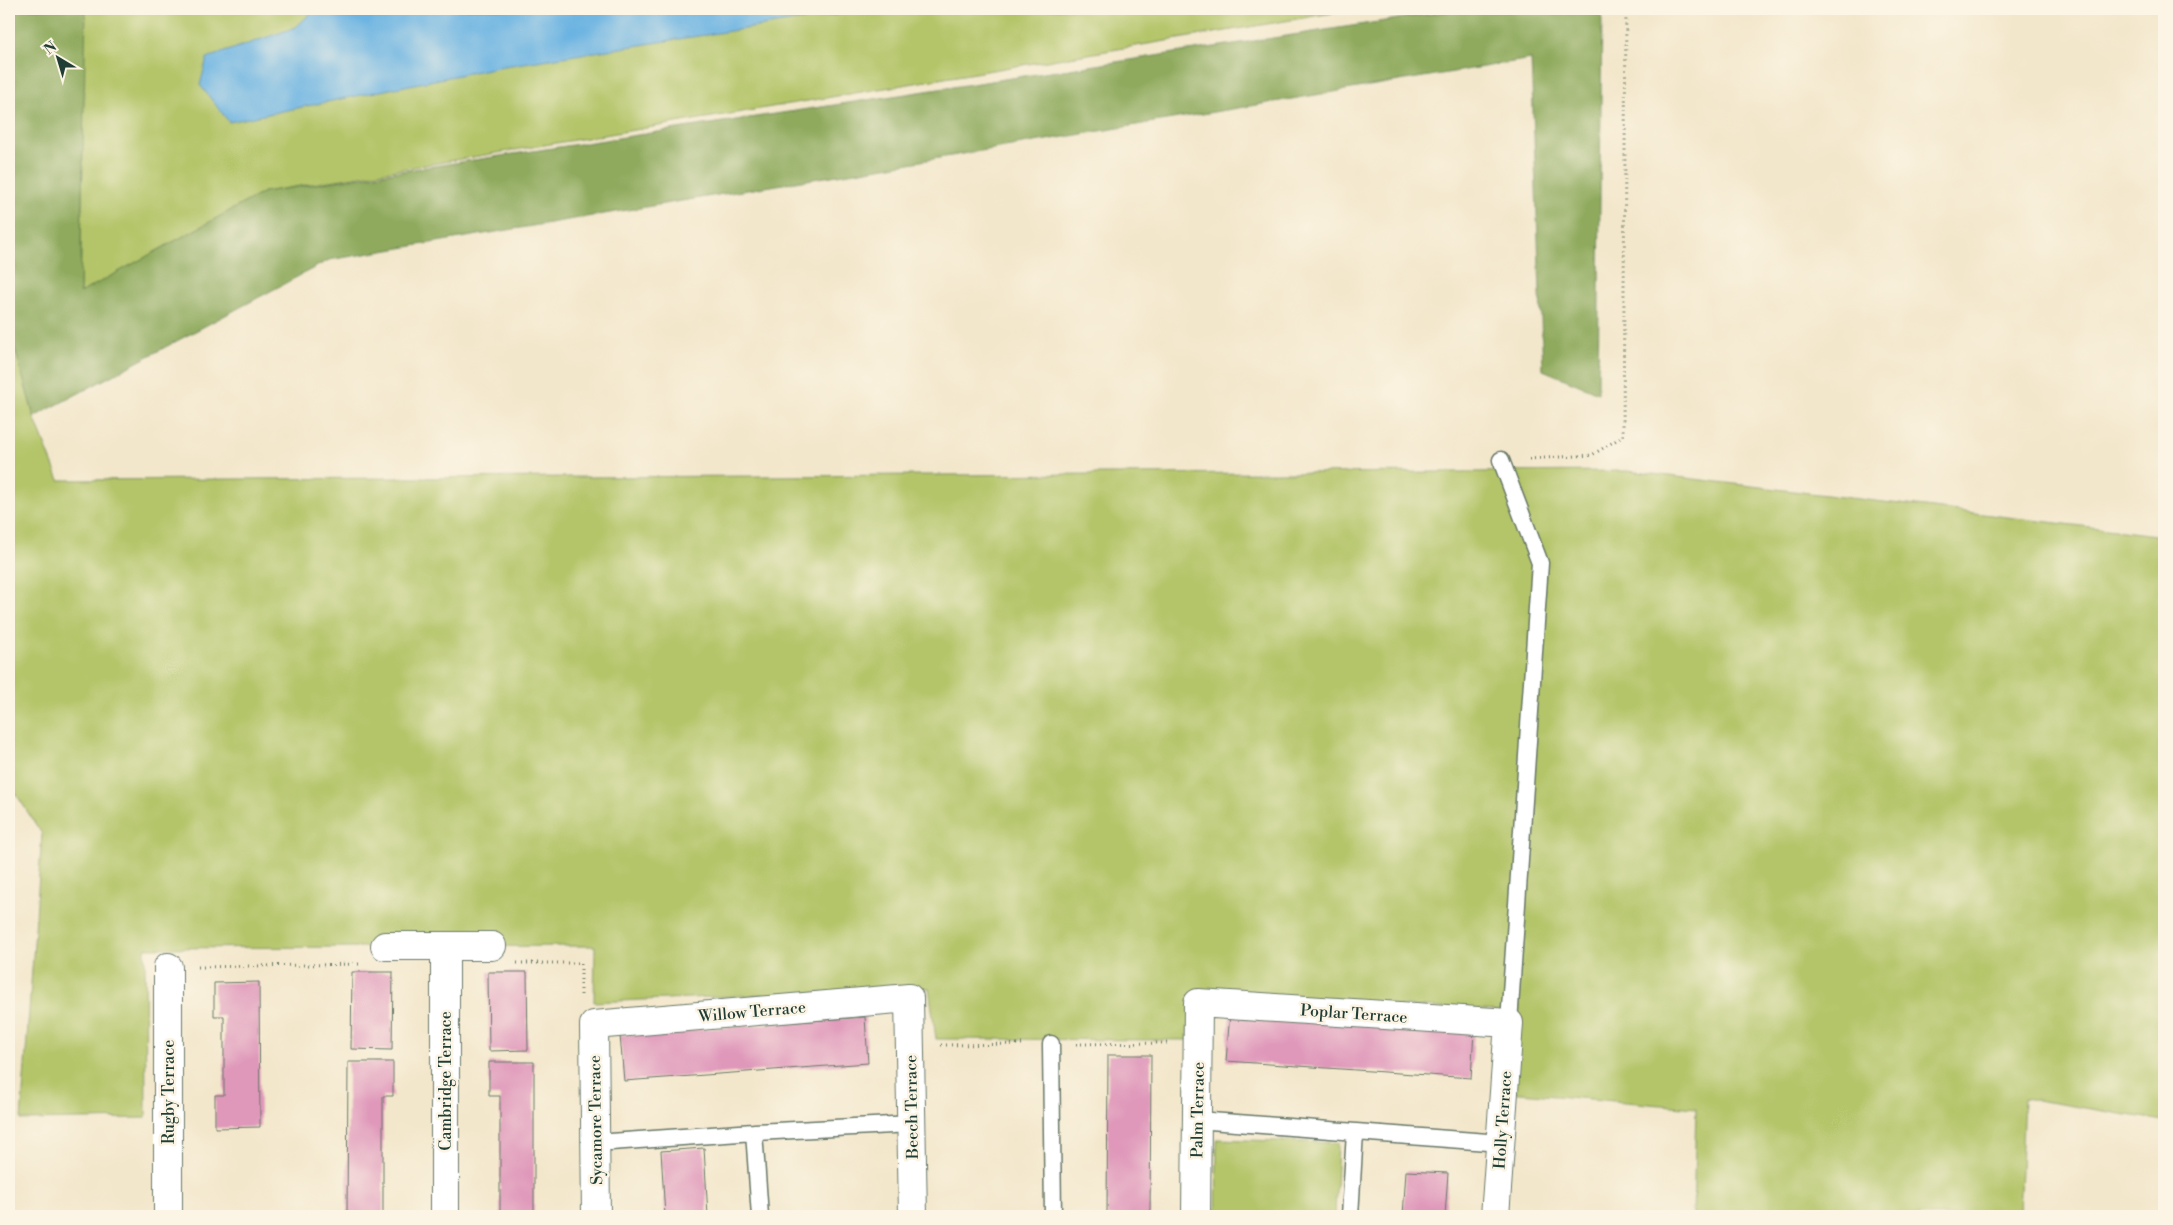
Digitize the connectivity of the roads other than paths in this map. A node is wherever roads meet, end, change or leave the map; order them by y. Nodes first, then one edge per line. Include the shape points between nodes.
1 (1500, 460) road end
2 (385, 946) road end
3 (445, 946) junction
4 (492, 946) road end
5 (168, 967) road end
6 (910, 998) joint
7 (1198, 1003) joint
8 (1509, 1023) junction
9 (594, 1025) joint
10 (1051, 1044) dead end
11 (1197, 1120) junction
12 (912, 1124) junction
13 (754, 1132) junction
14 (1355, 1132) junction
15 (596, 1143) junction
16 (1501, 1143) junction
17 (168, 1216) edge
18 (445, 1216) edge
19 (596, 1216) edge
20 (760, 1216) edge
21 (913, 1216) edge
22 (1053, 1216) edge
23 (1196, 1216) edge
24 (1350, 1216) edge
25 (1495, 1216) edge

1 - 8 lane via 1540,563
2 - 3 street
3 - 4 street
3 - 18 street, Cambridge Terrace
5 - 17 street, Rugby Terrace
6 - 9 street, Willow Terrace
6 - 12 street, Beech Terrace
7 - 8 street, Poplar Terrace
7 - 11 street, Palm Terrace
8 - 16 street, Holly Terrace
9 - 15 street, Sycamore Terrace
10 - 22 lane
11 - 14 lane
11 - 23 street, Palm Terrace
12 - 13 lane
12 - 21 street, Beech Terrace
13 - 15 lane
13 - 20 lane
14 - 16 lane
14 - 24 lane
15 - 19 street, Sycamore Terrace
16 - 25 street, Holly Terrace

